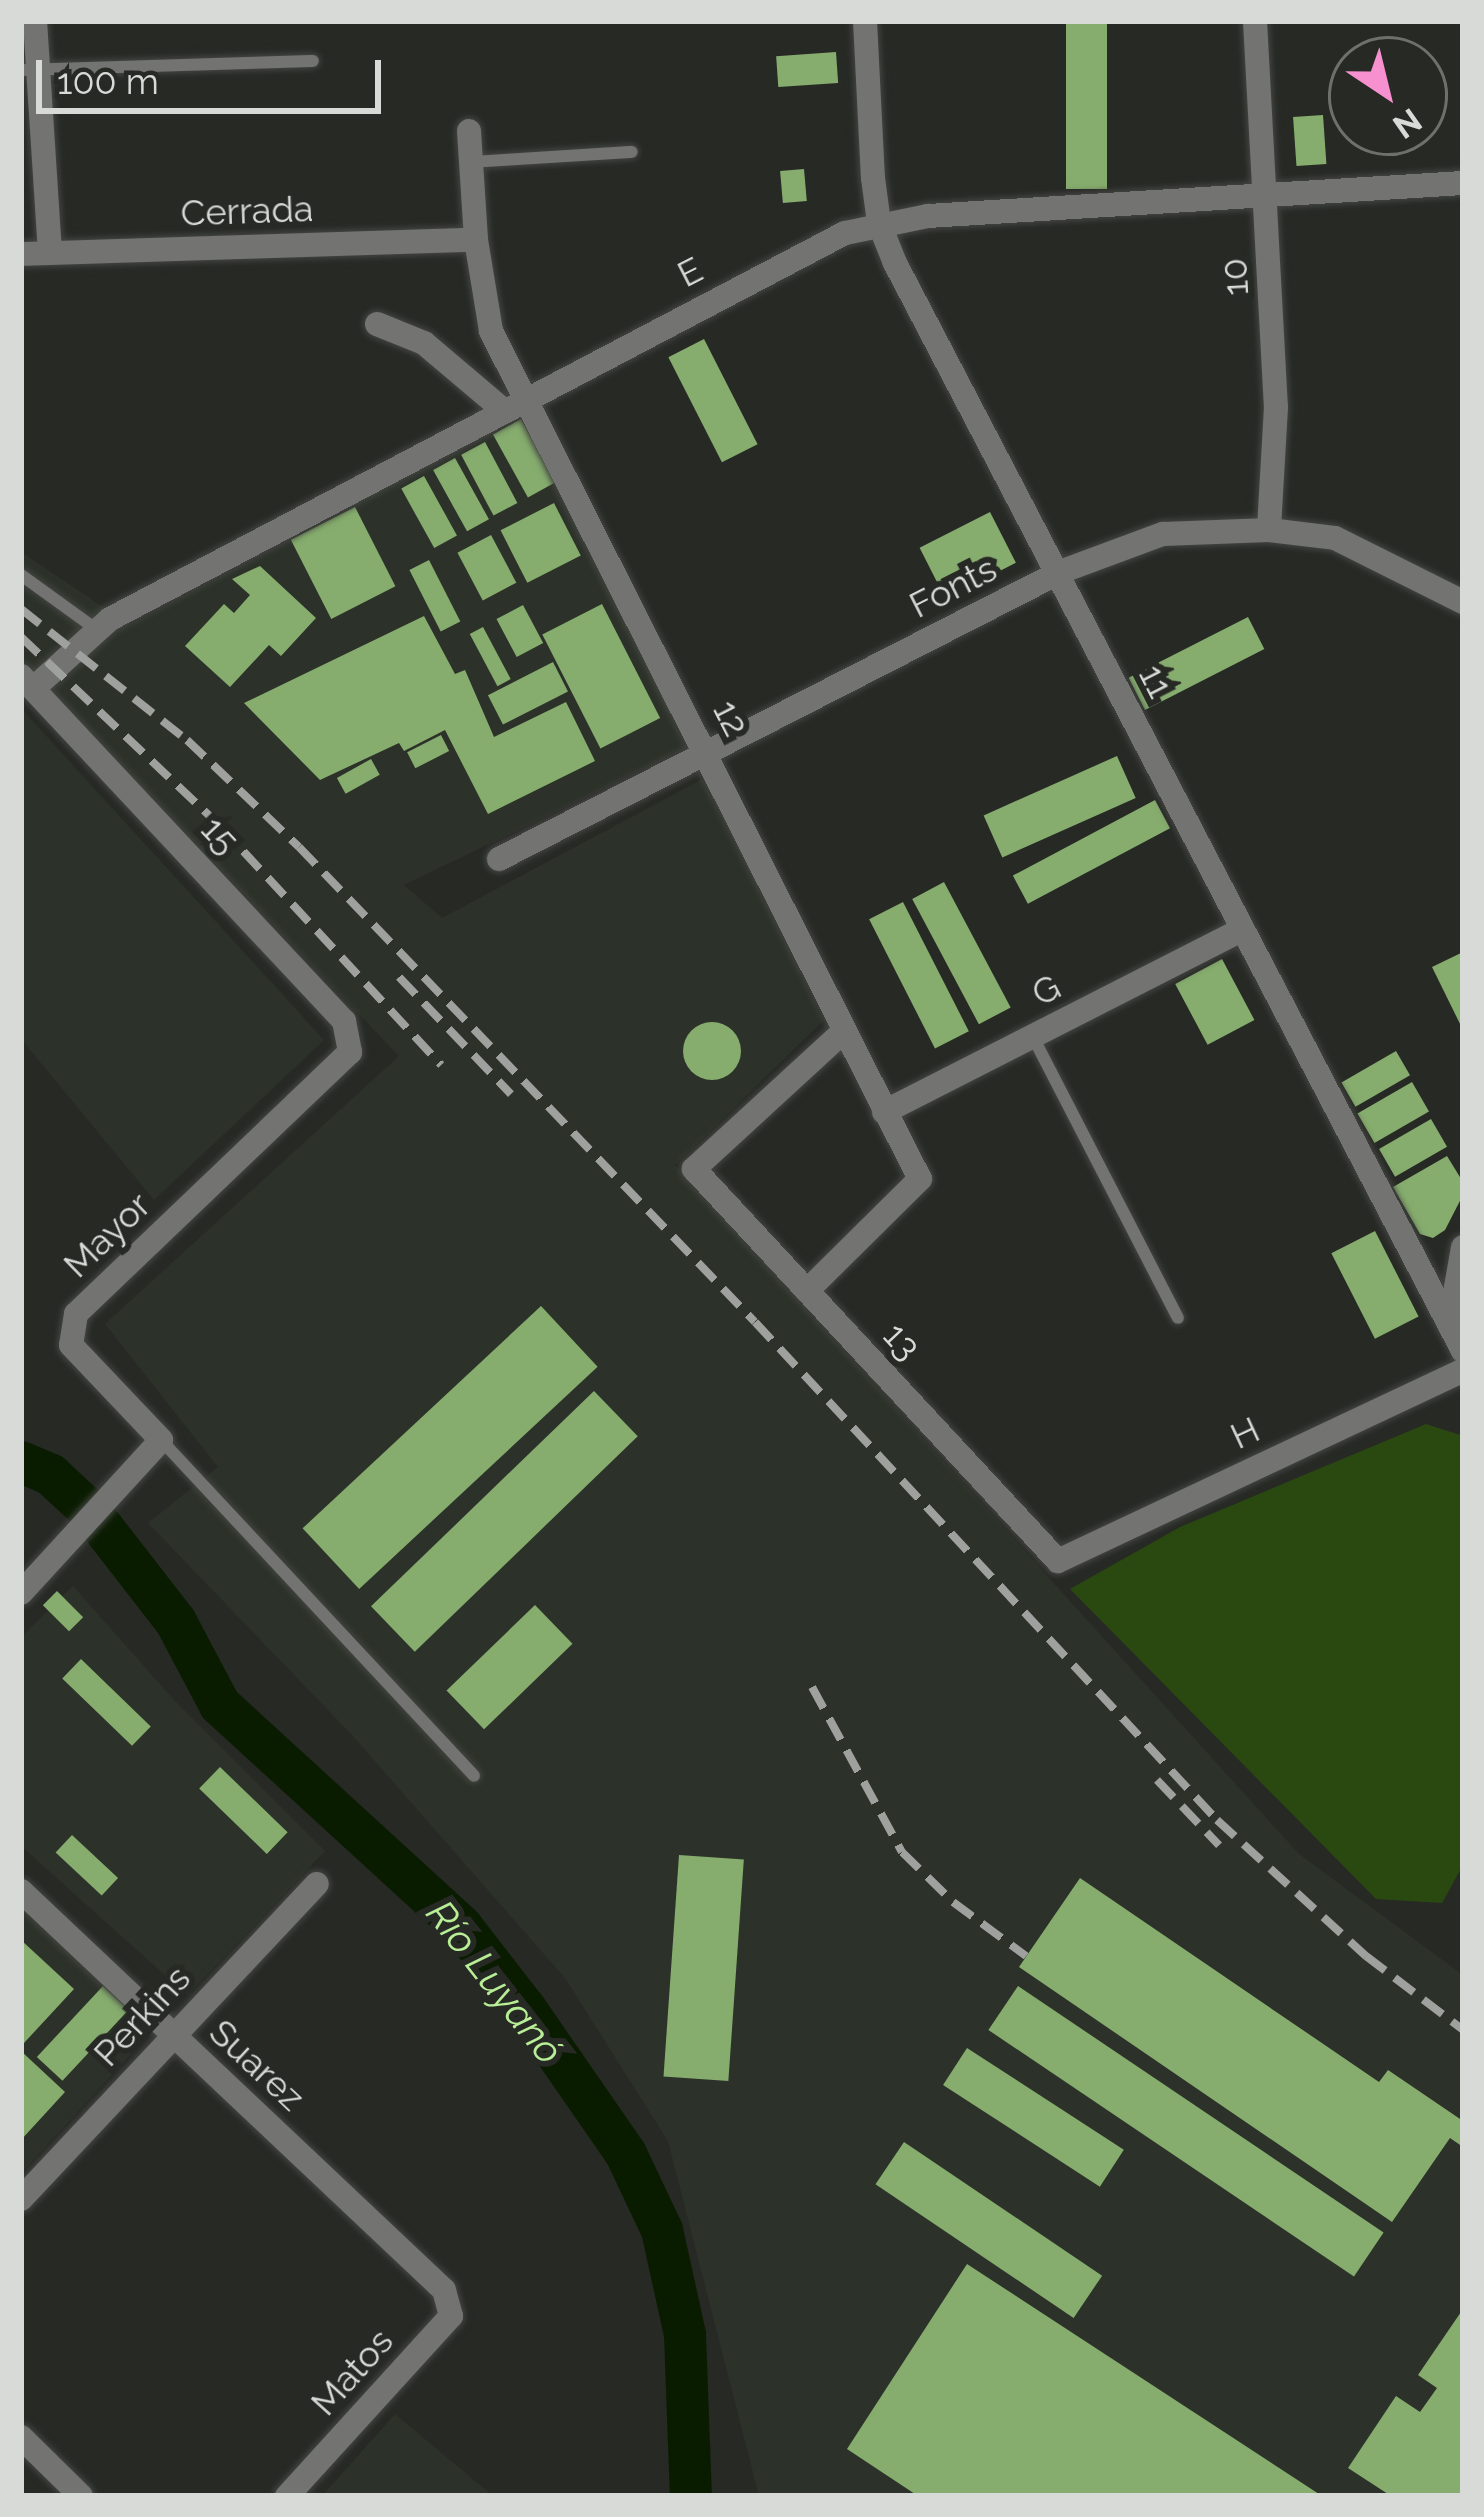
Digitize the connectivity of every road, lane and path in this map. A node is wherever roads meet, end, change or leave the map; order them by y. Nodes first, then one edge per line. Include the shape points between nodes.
1 (35, 21) edge
2 (865, 21) edge
3 (1255, 21) edge
4 (313, 61) dead end
5 (29, 69) edge
6 (469, 131) dead end
7 (632, 152) dead end
8 (471, 162) junction
9 (1463, 183) edge
10 (1267, 193) junction
11 (879, 223) junction
12 (476, 240) junction
13 (50, 253) junction
14 (21, 254) edge
15 (377, 324) dead end
16 (525, 396) junction
17 (502, 409) junction
18 (1269, 530) junction
19 (1060, 572) junction
20 (21, 575) edge
21 (1463, 602) edge
22 (96, 629) junction
23 (28, 682) edge
24 (709, 753) junction
25 (499, 859) dead end
26 (1241, 930) junction
27 (844, 1031) junction
28 (1033, 1037) junction
29 (350, 1052) joint
30 (884, 1112) junction
31 (1463, 1247) edge
32 (807, 1291) junction
33 (1178, 1318) dead end
34 (1450, 1321) junction
35 (1463, 1351) edge
36 (1463, 1370) edge
37 (161, 1440) junction
38 (1058, 1561) joint
39 (21, 1593) edge
40 (474, 1776) dead end
41 (317, 1884) dead end
42 (21, 1892) edge
43 (173, 2035) junction
44 (21, 2200) edge
45 (444, 2290) joint
46 (21, 2438) edge
47 (294, 2492) edge
48 (81, 2496) edge

1 - 5 street
2 - 11 street, 11
3 - 10 street, 10
4 - 5 lane
5 - 13 street
6 - 8 street, 12
7 - 8 lane
8 - 12 street, 12
9 - 10 street, E
10 - 11 street, E
10 - 18 street, 10 via 1276,407
11 - 16 street, E
11 - 19 street, 11
12 - 13 street, Cerrada
12 - 16 street, 12 via 491,331
13 - 14 street, Cerrada
15 - 17 street via 424,343
16 - 17 street, E
16 - 24 street, 12
17 - 22 street, E
18 - 19 street, Fonts via 1163,534
18 - 21 street, Fonts via 1334,538
19 - 24 street, Fonts
19 - 26 street, 11
20 - 22 lane
22 - 23 street, E
23 - 29 street, 15 via 344,1022
24 - 25 street, Fonts
24 - 27 street, 12
26 - 28 street, G
26 - 34 street, 11
27 - 30 street, 12
27 - 32 street, 13 via 694,1169
28 - 30 street, G
28 - 33 lane
29 - 37 street, Mayor via 76,1314 71,1345
30 - 32 street, 12 via 920,1179
31 - 34 street
32 - 38 street, 13
34 - 35 street, 11
36 - 38 street, H
37 - 39 street
37 - 40 lane
41 - 43 street, Perkins
42 - 43 street, Suarez
43 - 44 street, Perkins
43 - 45 street, Suarez
45 - 47 street, Matos via 451,2316
46 - 48 street

